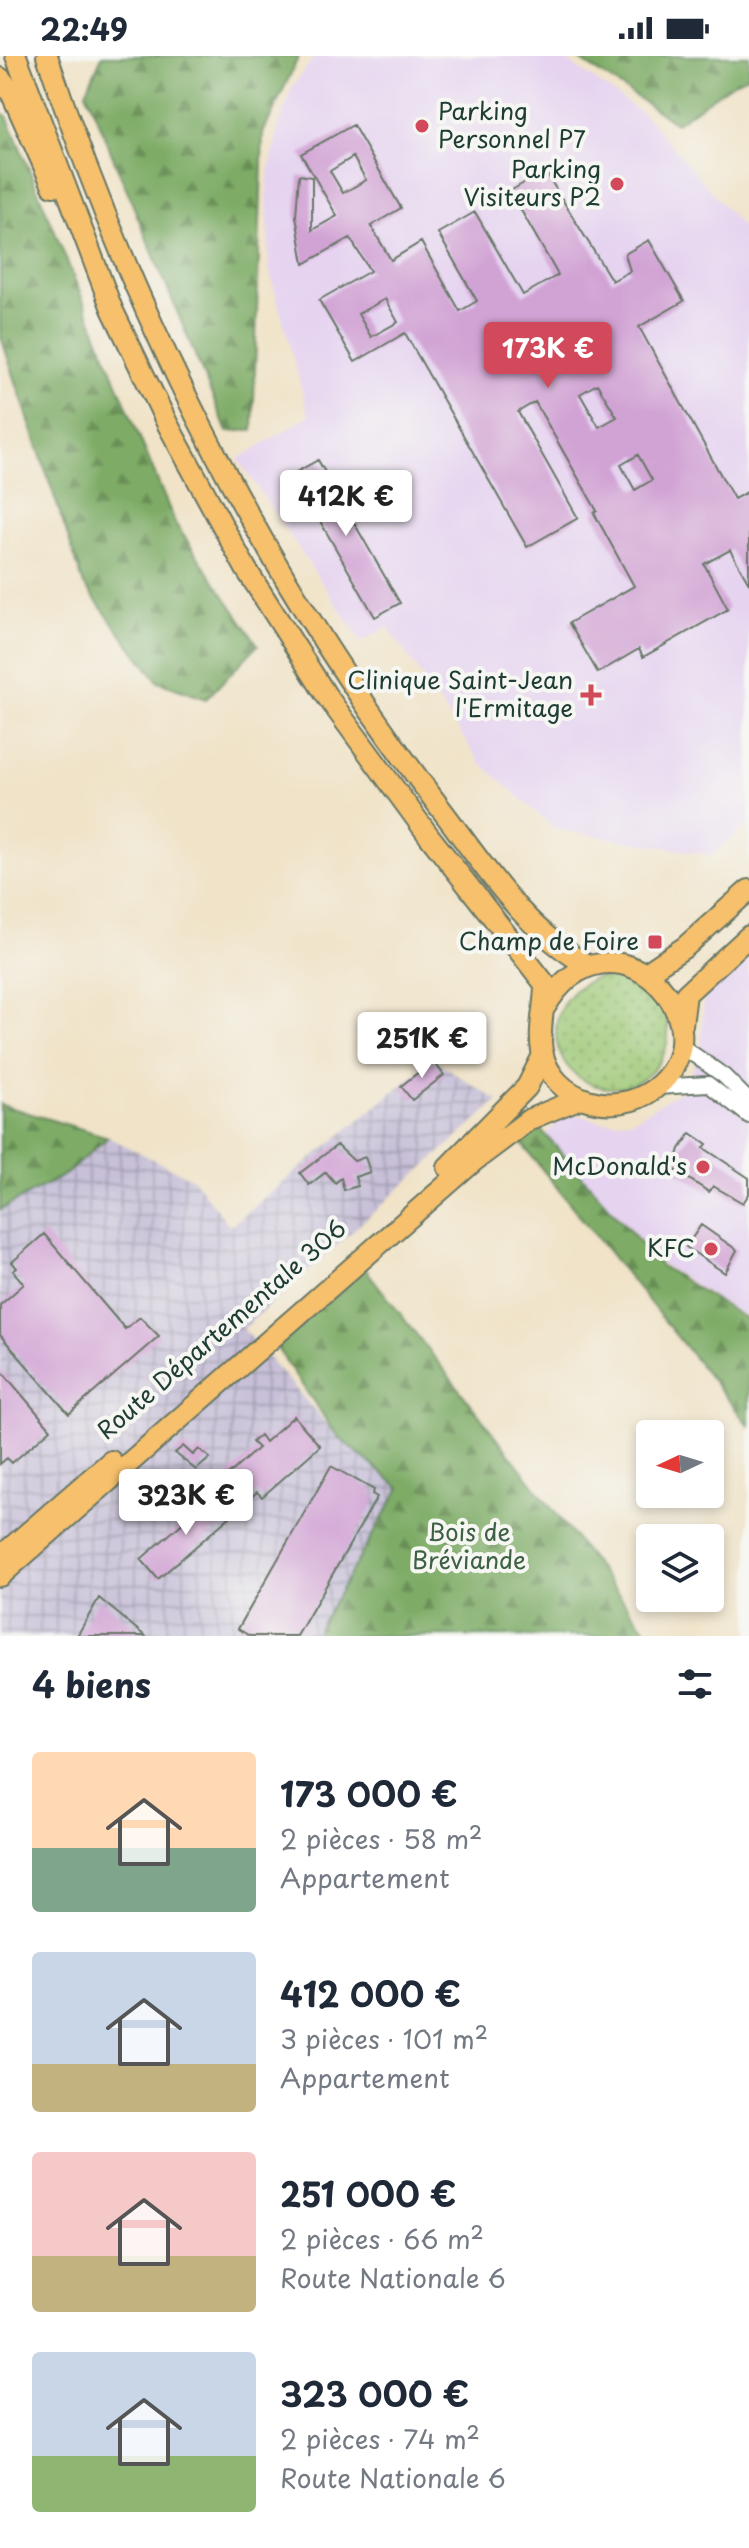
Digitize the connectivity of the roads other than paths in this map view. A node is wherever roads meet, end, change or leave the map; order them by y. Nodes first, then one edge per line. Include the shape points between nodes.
1 (16, 56) edge
2 (47, 56) edge
3 (0, 78) edge
4 (106, 293) junction
5 (749, 890) edge
6 (749, 936) edge
7 (589, 966) junction
8 (646, 973) junction
9 (545, 1007) junction
10 (681, 1039) junction
11 (543, 1055) junction
12 (657, 1087) junction
13 (581, 1098) junction
14 (749, 1101) edge
15 (749, 1116) edge
16 (481, 1145) junction
17 (0, 1557) edge
18 (0, 1576) edge

1 - 4 main road
2 - 7 main road via 90,178 161,347 276,565 367,708 508,898 558,949
3 - 4 main road via 93,276
4 - 9 main road via 207,500 271,610 429,836 530,962 545,984
5 - 8 main road via 685,947
6 - 10 main road via 686,994
7 - 8 main road via 625,964
7 - 9 main road via 570,975
8 - 10 main road via 664,988 676,1009
9 - 11 main road via 539,1031
10 - 12 main road via 672,1068
10 - 14 street
11 - 13 main road via 551,1073
11 - 16 main road via 527,1087
12 - 13 main road via 621,1104
12 - 15 street via 708,1084
13 - 16 main road
16 - 17 main road, Route Départementale 306
16 - 18 main road, Route Départementale 306

